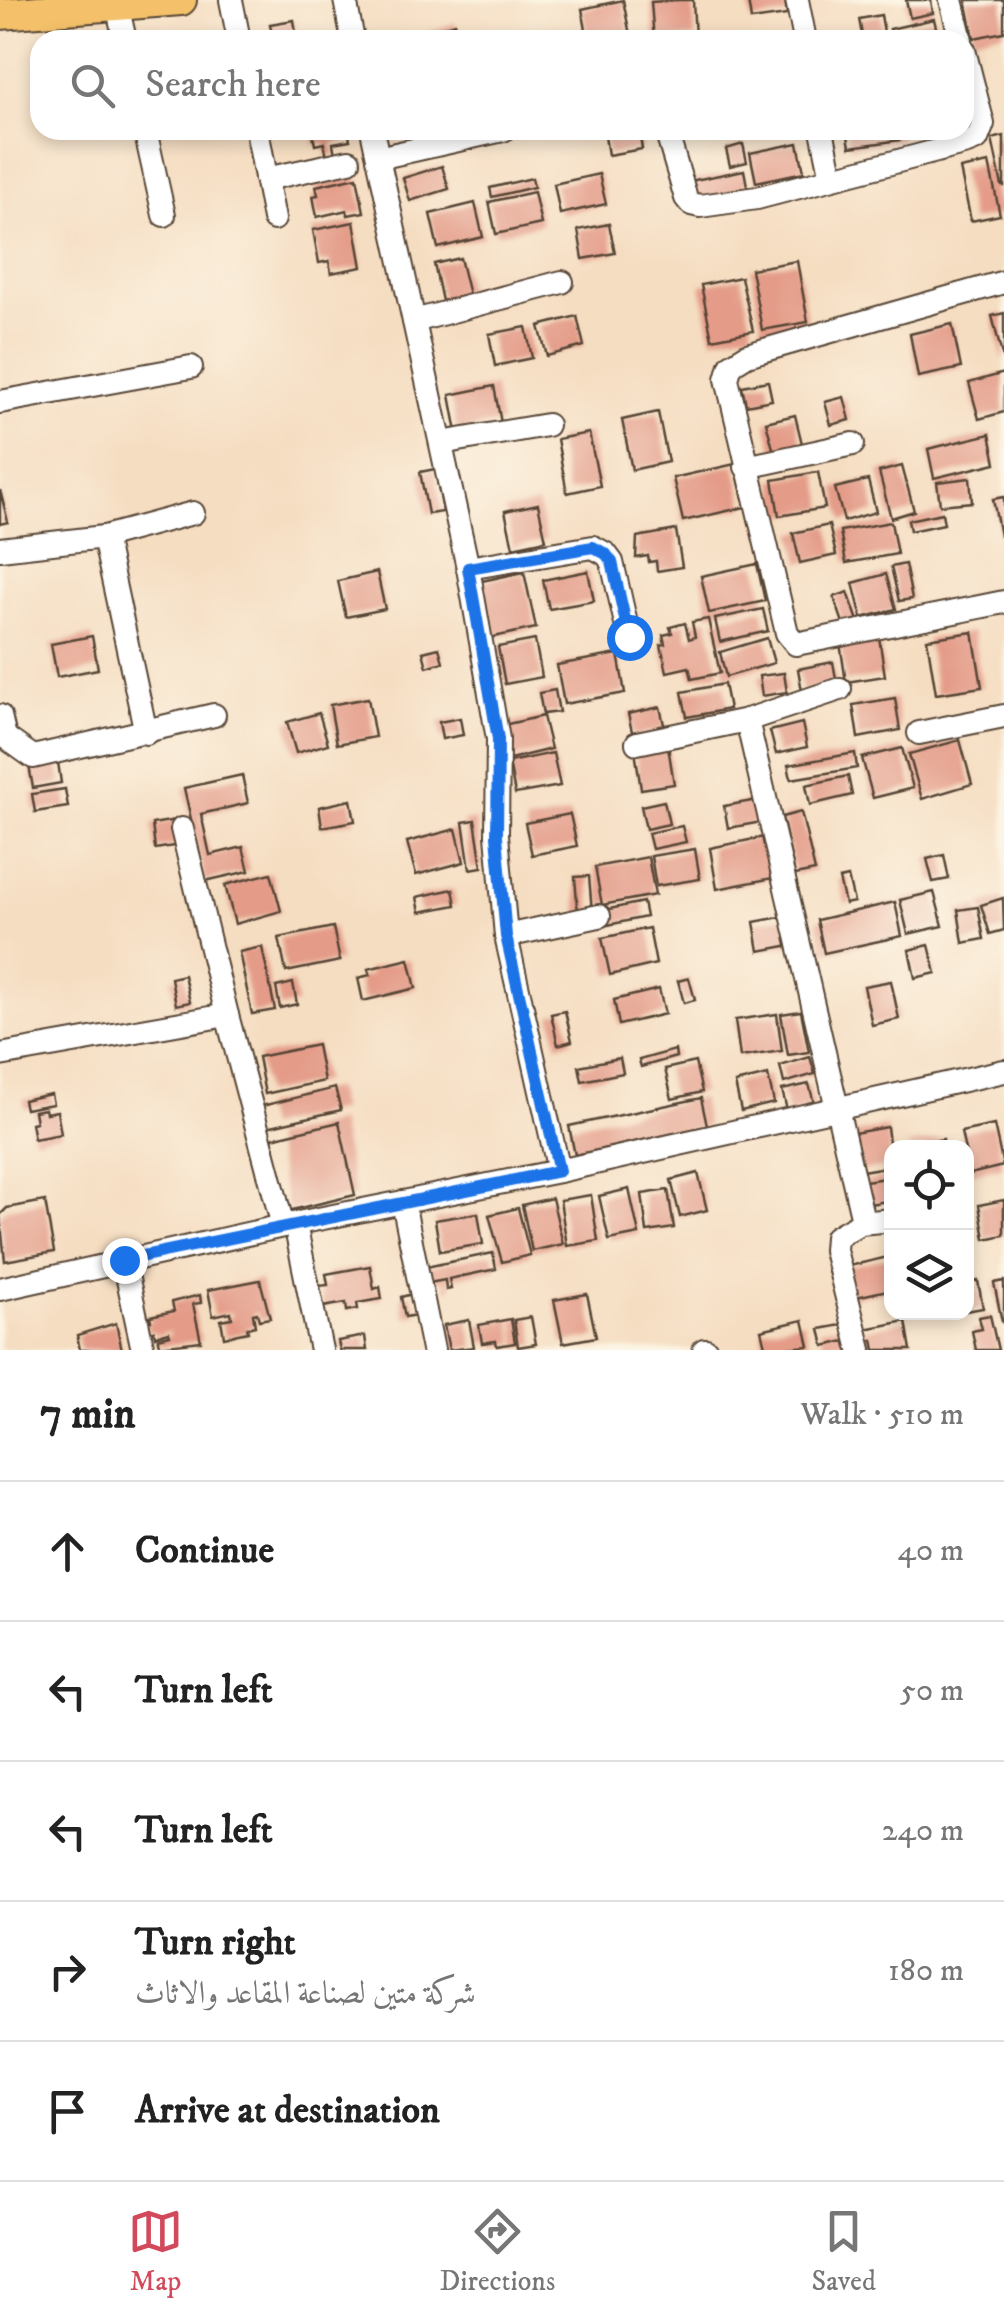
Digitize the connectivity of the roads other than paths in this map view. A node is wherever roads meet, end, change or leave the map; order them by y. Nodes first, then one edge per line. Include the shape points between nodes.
1 (178, 0) edge
2 (230, 0) edge
3 (345, 0) edge
4 (797, 0) edge
5 (951, 0) edge
6 (117, 5) junction
7 (0, 14) edge
8 (122, 30) edge
9 (236, 30) edge
10 (352, 30) edge
11 (803, 30) edge
12 (958, 30) edge
13 (974, 89) edge
14 (146, 140) edge
15 (258, 140) edge
16 (374, 140) edge
17 (458, 140) edge
18 (669, 140) edge
19 (824, 140) edge
20 (973, 140) edge
21 (974, 140) edge
22 (378, 158) junction
23 (349, 161) dead end
24 (832, 178) junction
25 (266, 179) junction
26 (164, 215) dead end
27 (274, 219) dead end
28 (562, 282) dead end
29 (1004, 282) edge
30 (414, 321) junction
31 (190, 367) dead end
32 (0, 402) edge
33 (548, 425) dead end
34 (441, 443) junction
35 (852, 444) dead end
36 (746, 468) junction
37 (193, 513) dead end
38 (104, 537) junction
39 (0, 549) edge
40 (468, 568) junction
41 (1004, 602) edge
42 (629, 637) dead end
43 (840, 690) dead end
44 (214, 715) dead end
45 (0, 716) edge
46 (1004, 716) edge
47 (747, 720) junction
48 (146, 733) junction
49 (918, 733) dead end
50 (637, 743) dead end
51 (182, 829) dead end
52 (598, 916) dead end
53 (506, 936) junction
54 (226, 1015) junction
55 (0, 1054) edge
56 (1004, 1071) edge
57 (837, 1108) junction
58 (559, 1171) junction
59 (403, 1202) junction
60 (884, 1221) edge
61 (860, 1223) junction
62 (289, 1225) junction
63 (124, 1260) junction
64 (0, 1288) edge
65 (143, 1350) edge
66 (321, 1350) edge
67 (433, 1350) edge
68 (860, 1350) edge

1 - 6 main road
2 - 9 street
3 - 10 street
4 - 11 street
5 - 12 street
6 - 7 main road
6 - 8 street
13 - 21 street via 983,124
14 - 26 street
15 - 25 street
16 - 22 street
17 - 22 street
18 - 24 street via 691,204 714,206
19 - 24 street
20 - 24 street
22 - 30 street
23 - 25 street
25 - 27 street
28 - 30 street
29 - 36 street via 738,360 727,379
30 - 34 street
31 - 32 street
33 - 34 street
34 - 40 street
35 - 36 street
36 - 41 street via 787,633 796,644
37 - 38 street
38 - 39 street
38 - 48 street
40 - 42 street via 593,547 612,562
40 - 53 street via 498,739
43 - 47 street
44 - 48 street
45 - 48 street via 5,737 34,757
46 - 49 street
47 - 50 street
47 - 57 street
51 - 54 street
52 - 53 street
53 - 58 street
54 - 55 street
54 - 62 street
56 - 57 street
57 - 58 street
57 - 61 street
58 - 59 street
59 - 62 street
59 - 67 street
60 - 61 street
61 - 68 street via 836,1237 835,1250
62 - 63 street
62 - 66 street
63 - 64 street
63 - 65 street

